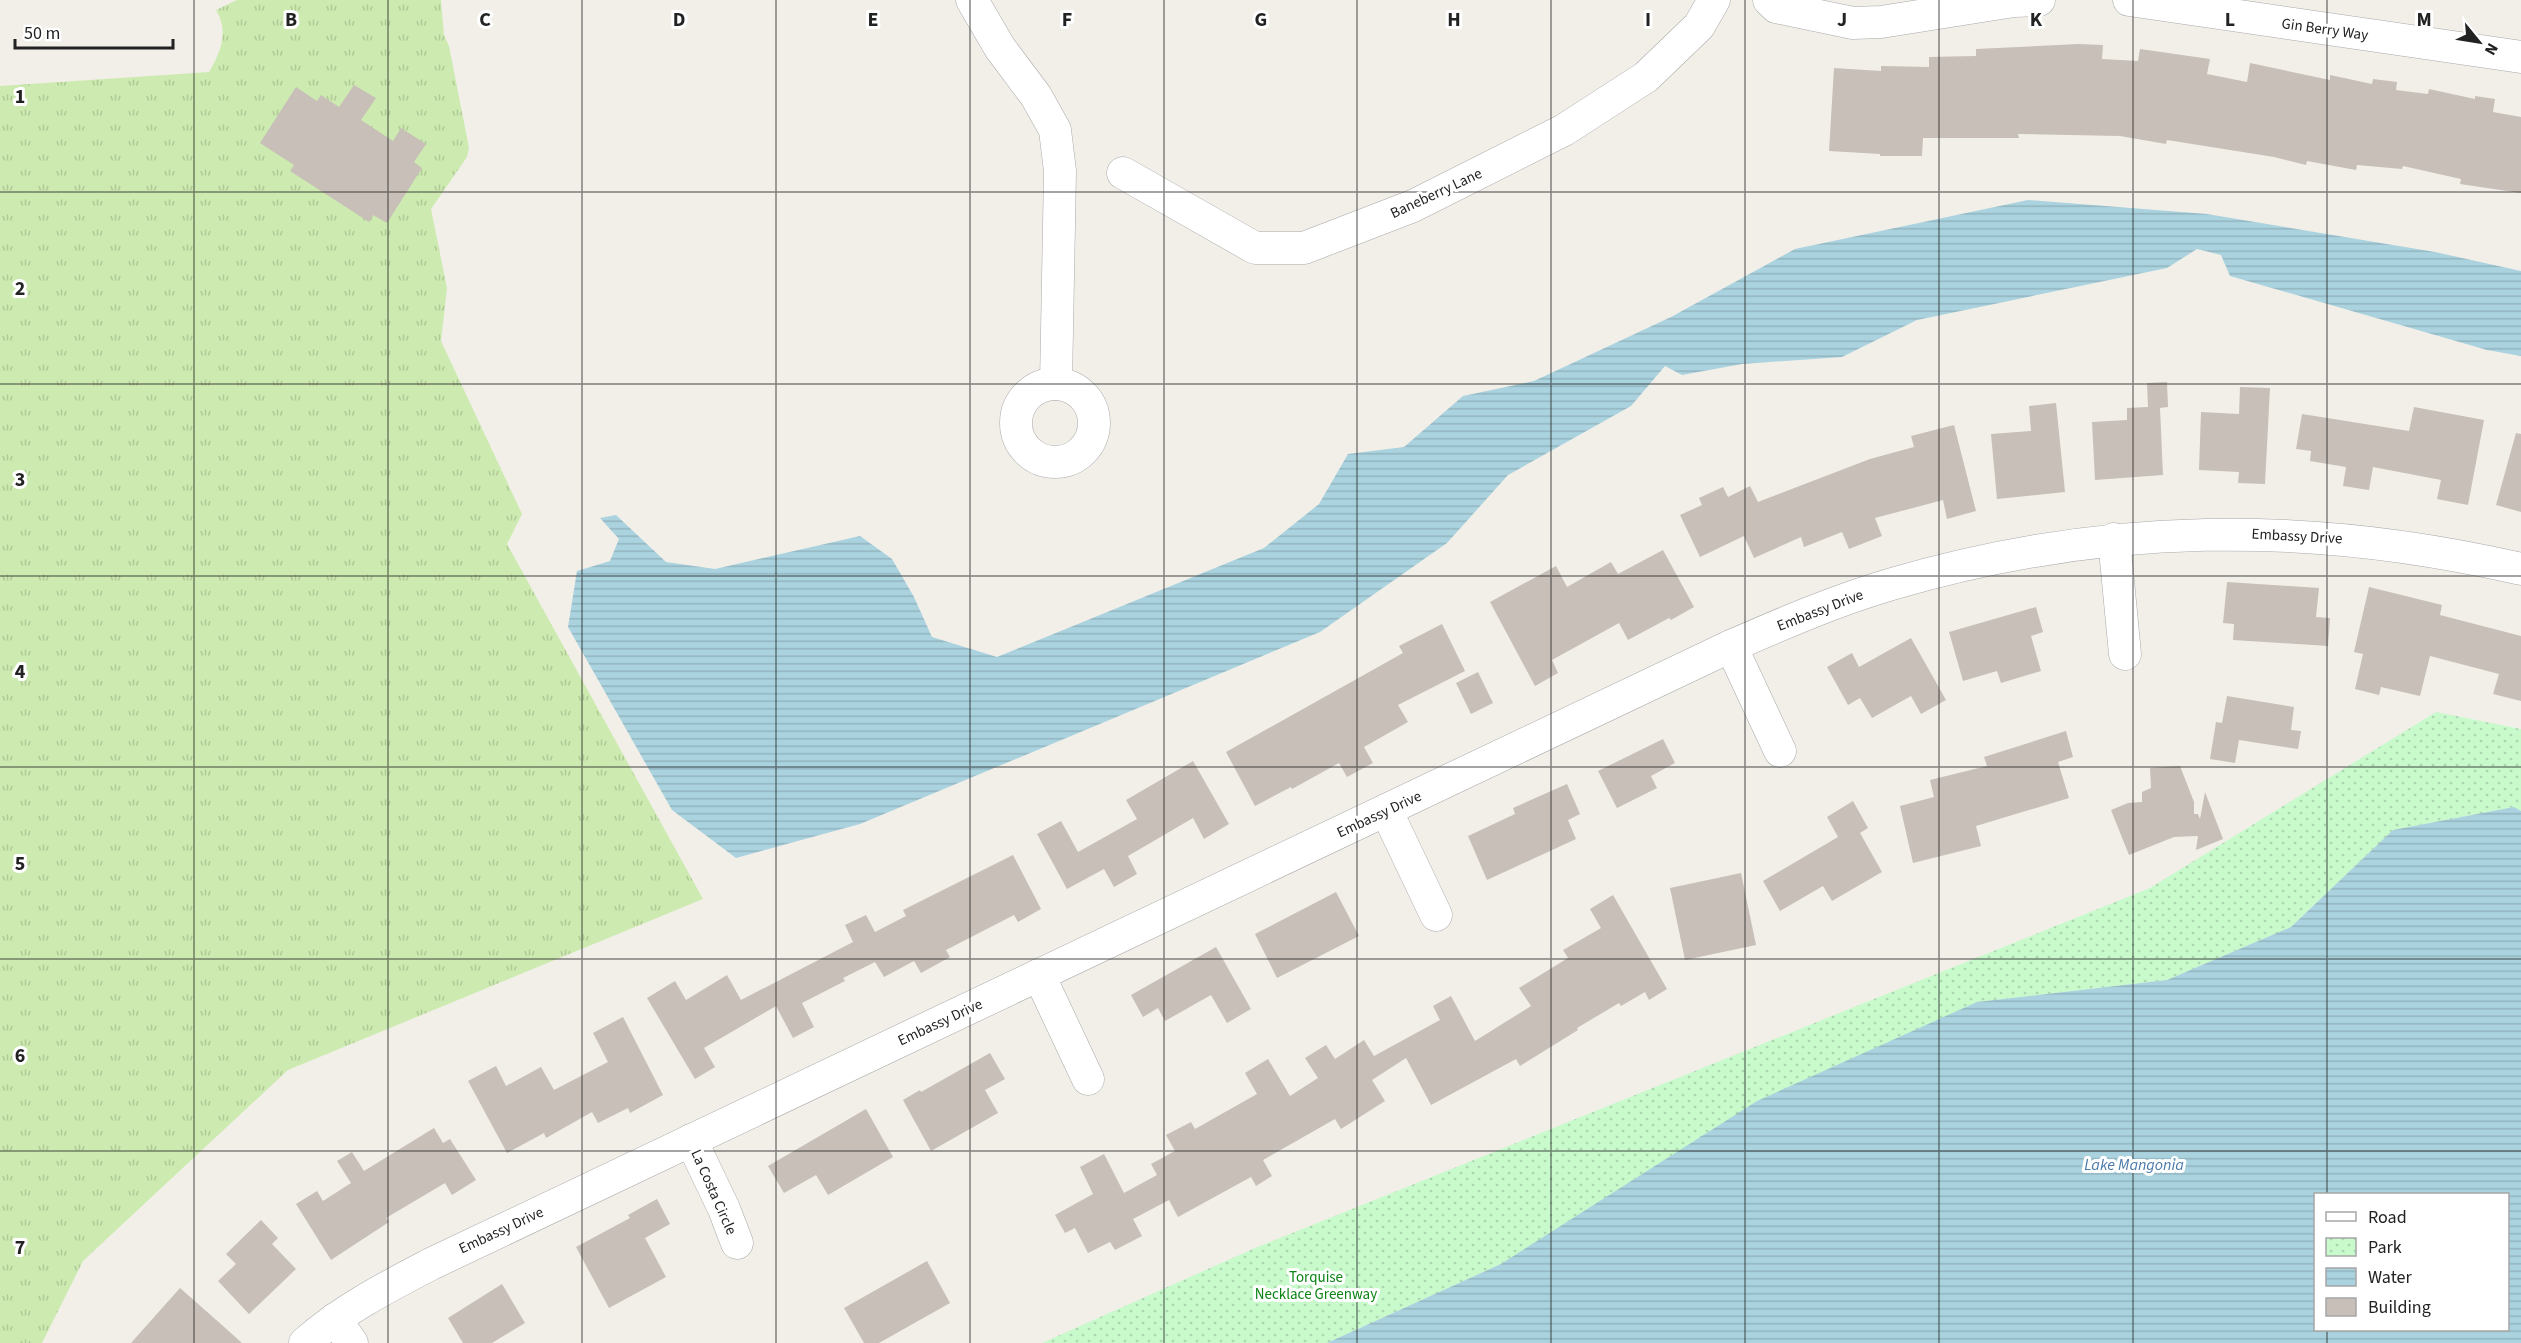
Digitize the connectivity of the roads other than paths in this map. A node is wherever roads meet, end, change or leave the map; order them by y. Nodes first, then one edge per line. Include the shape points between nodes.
1 (972, 0) edge
2 (1714, 0) edge
3 (1769, 0) edge
4 (2039, 0) edge
5 (2129, 0) edge
6 (2521, 57) edge
7 (1123, 173) dead end
8 (1056, 384) dead end
9 (2114, 540) junction
10 (2521, 569) edge
11 (1731, 646) junction
12 (2126, 654) dead end
13 (1780, 751) dead end
14 (1386, 810) junction
15 (1436, 915) dead end
16 (1039, 975) junction
17 (1088, 1079) dead end
18 (692, 1140) junction
19 (737, 1243) dead end
20 (343, 1331) edge
21 (304, 1343) edge

1 - 8 street via 1055,130 1060,171
2 - 7 street, Baneberry Lane via 1699,27 1646,77 1564,130 1413,206 1304,248 1255,248
3 - 4 street via 1776,7 1853,23
5 - 6 street, Gin Berry Way
9 - 10 street, Embassy Drive via 2250,533 2326,537 2457,555
9 - 11 street, Embassy Drive via 2038,550 1890,584
9 - 12 street
11 - 13 street
11 - 14 street, Embassy Drive
14 - 15 street
14 - 16 street, Embassy Drive
16 - 17 street
16 - 18 street, Embassy Drive
18 - 19 street, La Costa Circle
18 - 20 street, Embassy Drive via 377,1292
20 - 21 street, Embassy Drive

